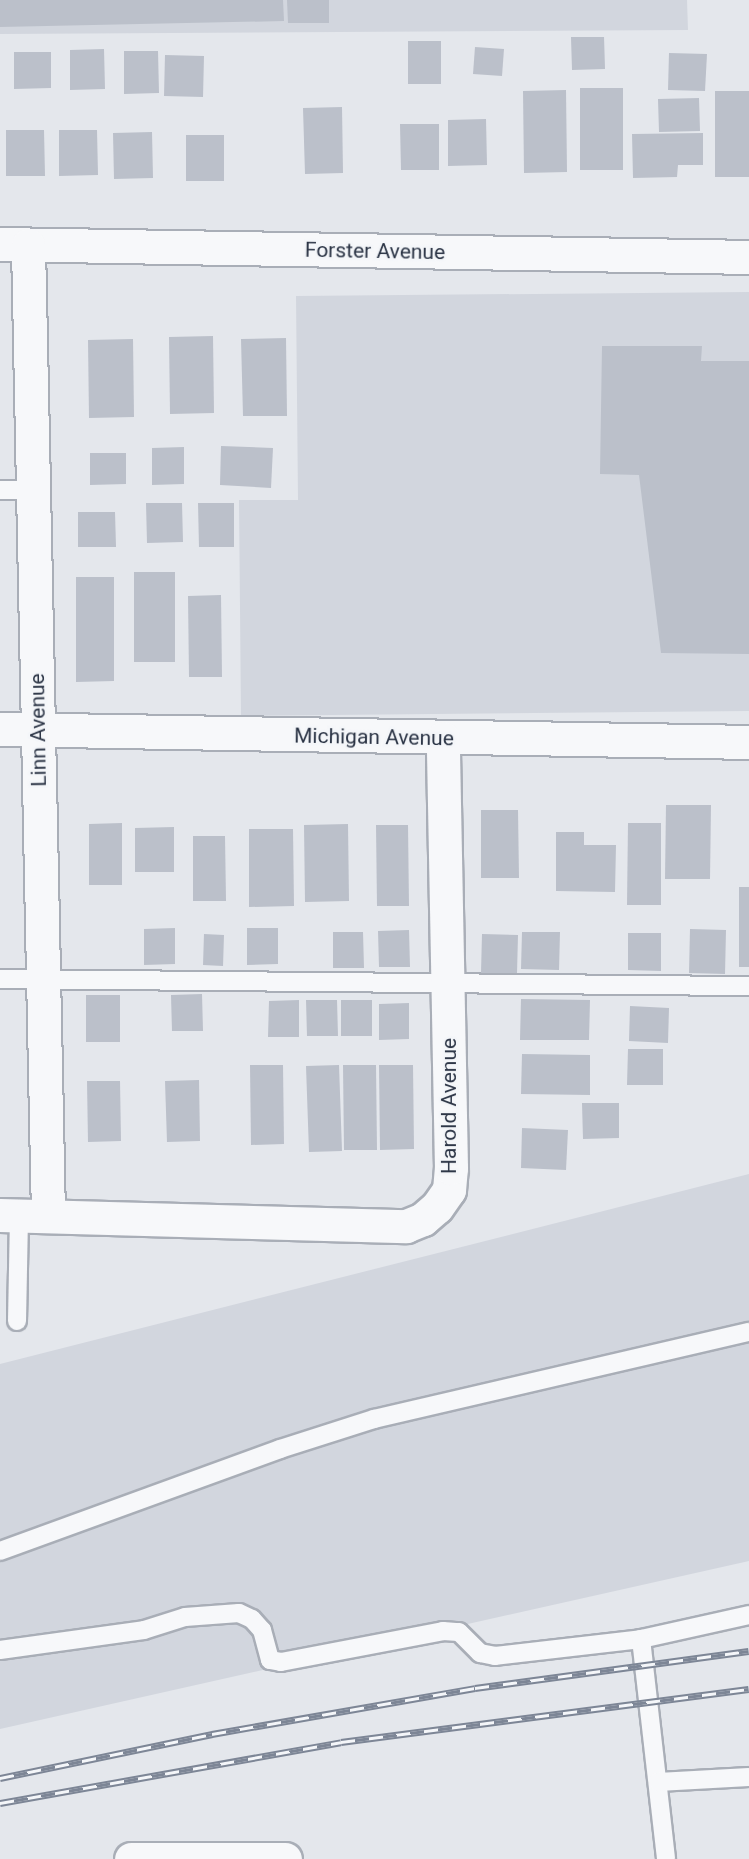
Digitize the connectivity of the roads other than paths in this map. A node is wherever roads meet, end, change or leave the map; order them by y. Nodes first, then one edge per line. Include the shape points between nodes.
1 (14, 244) edge
2 (749, 257) edge
3 (0, 490) edge
4 (33, 490) junction
5 (0, 729) edge
6 (38, 729) junction
7 (443, 738) junction
8 (749, 742) edge
9 (0, 979) edge
10 (43, 979) junction
11 (448, 982) junction
12 (749, 986) edge
13 (23, 1216) edge
14 (16, 1321) dead end
15 (749, 1332) edge
16 (0, 1551) edge
17 (749, 1615) edge
18 (641, 1639) junction
19 (0, 1650) edge
20 (749, 1777) edge
21 (658, 1782) junction
22 (131, 1859) edge
23 (285, 1859) edge
24 (666, 1859) edge

1 - 2 street, Forster Avenue
1 - 4 street, Linn Avenue
3 - 4 lane
4 - 6 street, Linn Avenue
5 - 6 street, Michigan Avenue
6 - 7 street, Michigan Avenue
6 - 10 street, Linn Avenue
7 - 8 street, Michigan Avenue
7 - 11 street, Harold Avenue
9 - 10 lane
10 - 11 lane
10 - 13 street, Linn Avenue
11 - 12 lane
11 - 13 street, Harold Avenue via 449,1190 423,1220 406,1226
13 - 14 lane
15 - 16 lane via 374,1419
17 - 18 lane
18 - 19 lane via 495,1656 480,1653 459,1632 443,1630 282,1662 270,1660 262,1630 239,1613 185,1617 144,1630
18 - 21 lane
20 - 21 lane
21 - 24 lane
22 - 23 street

